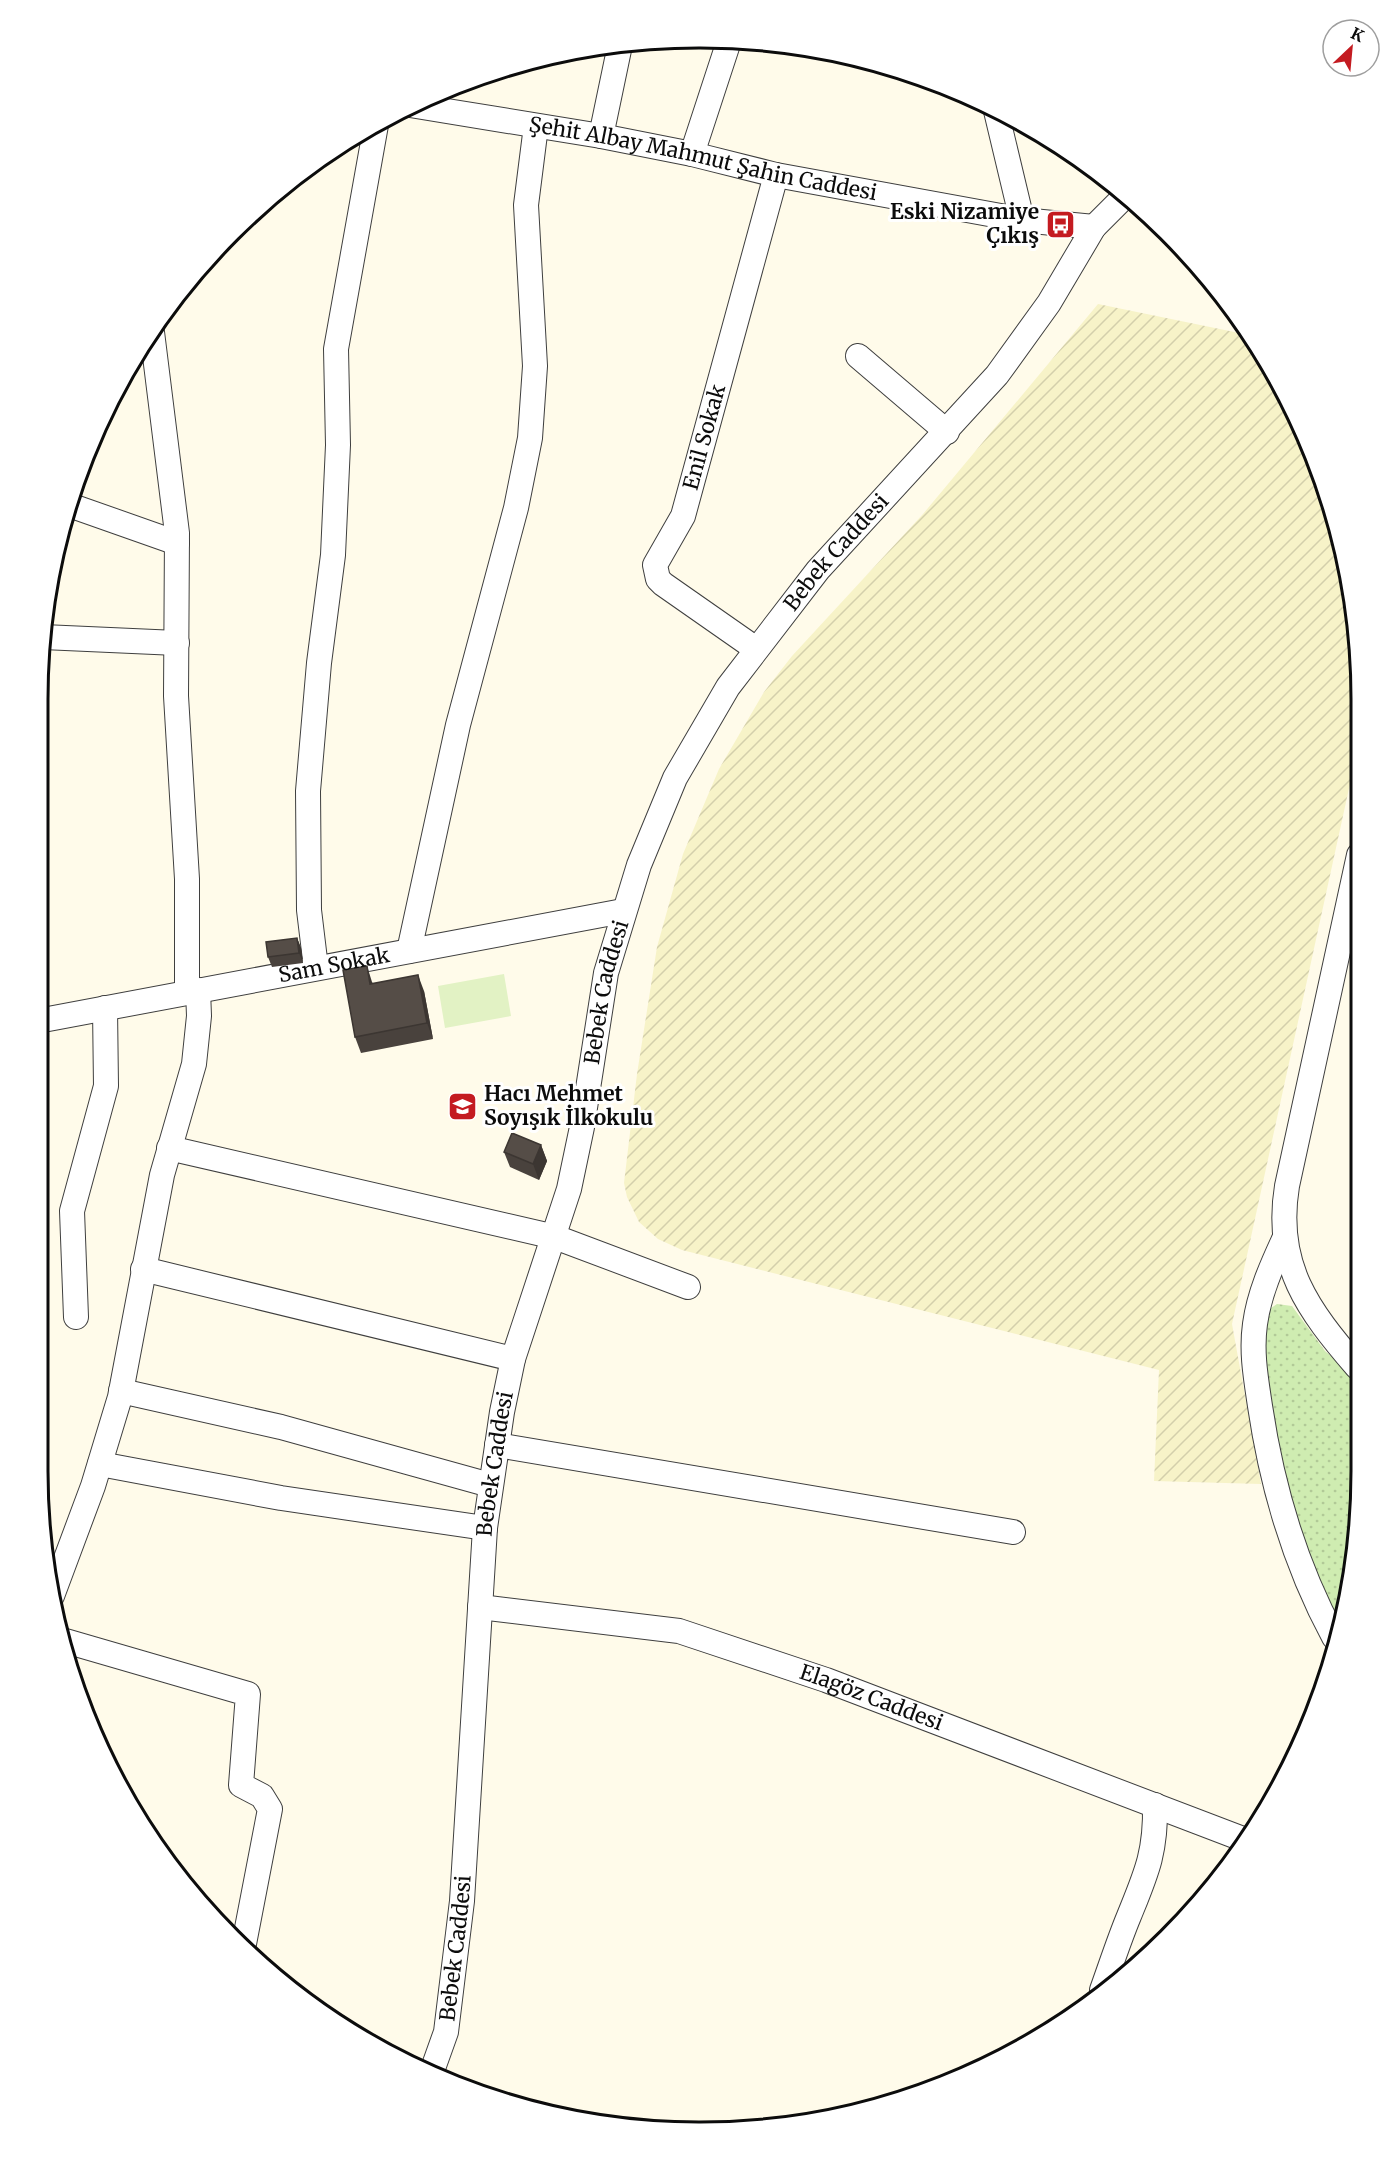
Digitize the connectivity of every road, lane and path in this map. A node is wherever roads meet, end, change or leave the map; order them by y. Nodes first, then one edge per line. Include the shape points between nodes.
1 (727, 49) edge
2 (618, 54) edge
3 (427, 108) edge
4 (998, 121) edge
5 (537, 126) junction
6 (374, 135) edge
7 (601, 136) junction
8 (692, 154) junction
9 (776, 175) junction
10 (1119, 202) edge
11 (1022, 220) junction
12 (1094, 227) junction
13 (858, 356) dead end
14 (145, 359) edge
15 (946, 432) junction
16 (77, 508) edge
17 (177, 543) junction
18 (51, 637) edge
19 (177, 642) junction
20 (756, 650) junction
21 (1351, 892) edge
22 (623, 911) junction
23 (409, 951) junction
24 (316, 968) junction
25 (192, 991) junction
26 (105, 1008) junction
27 (48, 1019) edge
28 (170, 1148) junction
29 (555, 1237) junction
30 (1285, 1237) junction
31 (143, 1269) junction
32 (688, 1287) dead end
33 (76, 1317) dead end
34 (513, 1359) junction
35 (1351, 1359) edge
36 (121, 1391) junction
37 (496, 1445) junction
38 (100, 1464) junction
39 (490, 1485) junction
40 (485, 1528) junction
41 (1013, 1532) dead end
42 (58, 1580) edge
43 (480, 1607) junction
44 (1331, 1630) edge
45 (71, 1642) edge
46 (1155, 1805) junction
47 (1237, 1837) edge
48 (245, 1937) edge
49 (1106, 1979) edge
50 (434, 2065) edge

1 - 8 street
2 - 7 street
3 - 5 street, Şehit Albay Mahmut Şahin Caddesi
4 - 11 street
5 - 7 street, Şehit Albay Mahmut Şahin Caddesi
5 - 23 street via 526,205 535,366 530,438 516,508 458,725
6 - 24 street via 336,349 338,445 333,555 308,791 309,910
7 - 8 street, Şehit Albay Mahmut Şahin Caddesi
8 - 9 street, Şehit Albay Mahmut Şahin Caddesi
9 - 11 street, Şehit Albay Mahmut Şahin Caddesi
9 - 20 street, Enil Sokak via 683,516 656,565 663,584
10 - 12 street
11 - 12 street, Şehit Albay Mahmut Şahin Caddesi
12 - 15 street, Bebek Caddesi via 1024,339
13 - 15 street
14 - 17 street
15 - 20 street, Bebek Caddesi via 857,526
16 - 17 street
17 - 19 street
18 - 19 street
19 - 25 street via 176,696
20 - 22 street, Bebek Caddesi via 712,711 675,778
21 - 30 street via 1287,1186
22 - 23 street, Sam Sokak
22 - 29 street, Bebek Caddesi via 606,973 577,1158
23 - 24 street, Sam Sokak
24 - 25 street, Sam Sokak
25 - 26 street, Sam Sokak
25 - 28 street via 200,1016 194,1064
26 - 27 street, Sam Sokak
26 - 33 street via 106,1086 72,1211
28 - 29 street
28 - 31 street
29 - 32 street
29 - 34 street, Bebek Caddesi
30 - 35 street via 1291,1269 1305,1299 1323,1328
30 - 44 street via 1259,1304 1254,1365 1281,1508 1305,1575
31 - 34 street
31 - 36 street
34 - 37 street, Bebek Caddesi
36 - 38 street
36 - 39 street via 281,1427
37 - 39 street, Bebek Caddesi
37 - 41 street
38 - 40 street via 281,1498
38 - 42 street
39 - 40 street, Bebek Caddesi
40 - 43 street, Bebek Caddesi
43 - 46 street, Elagöz Caddesi via 679,1631 826,1680
43 - 50 street, Bebek Caddesi via 462,1901 446,2032
45 - 48 street via 248,1694 241,1785 266,1799 270,1809
46 - 47 street, Elagöz Caddesi
46 - 49 street via 1154,1841 1146,1878

